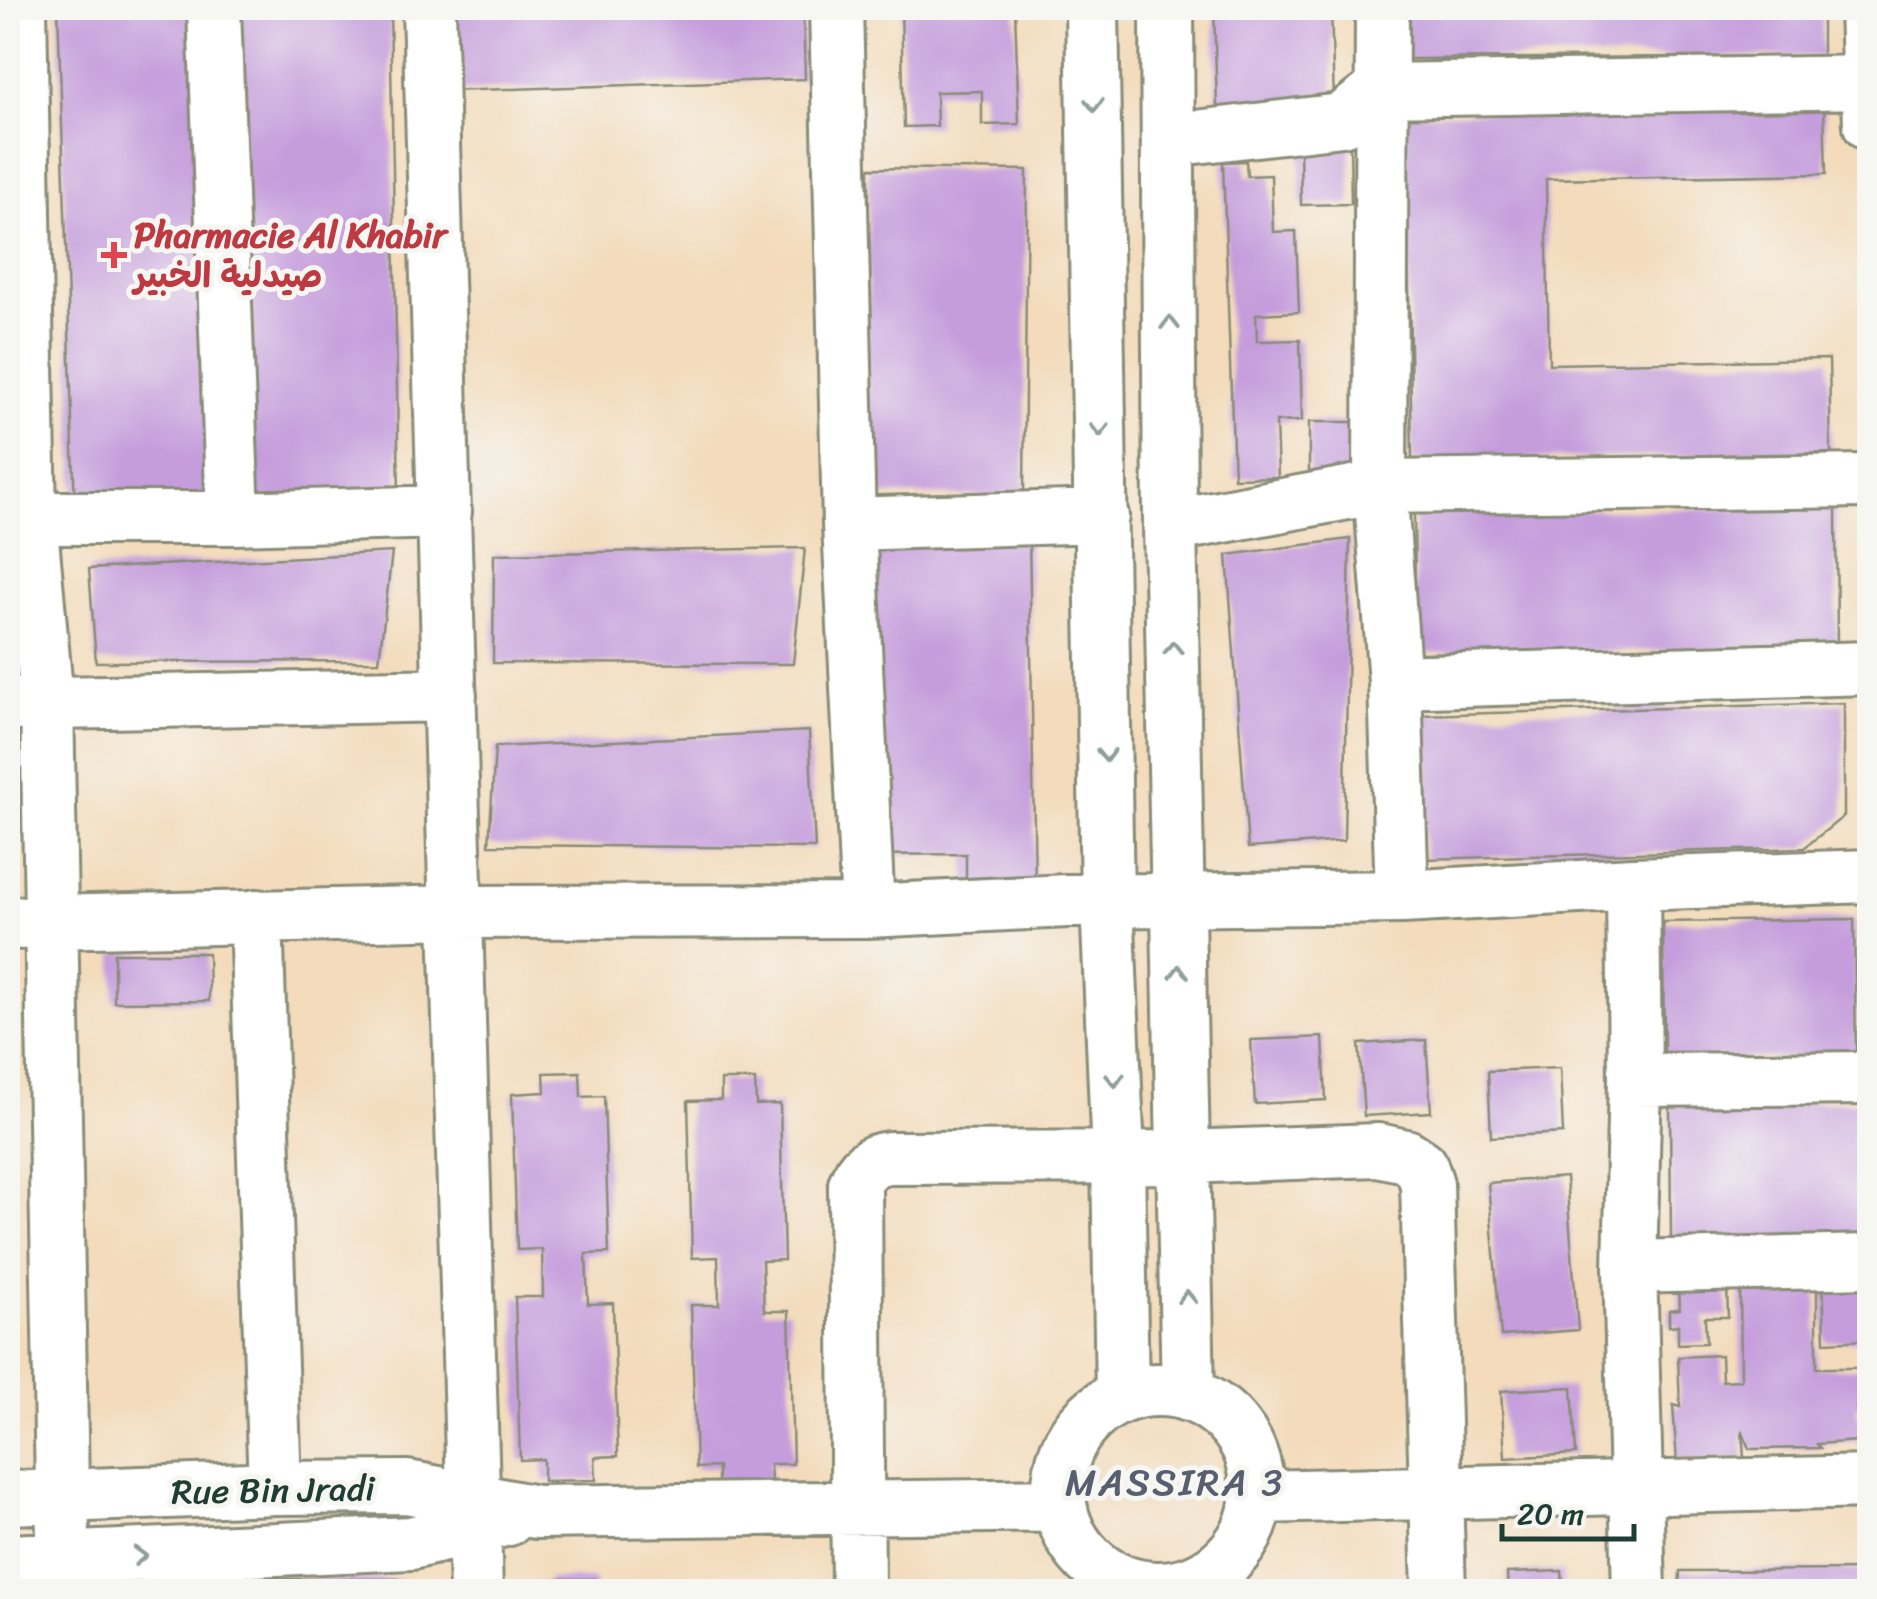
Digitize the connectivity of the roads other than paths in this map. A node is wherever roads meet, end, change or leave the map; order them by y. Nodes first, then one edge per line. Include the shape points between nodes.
1 (20, 8) edge
2 (214, 8) edge
3 (429, 8) edge
4 (836, 8) edge
5 (1092, 8) edge
6 (1167, 8) edge
7 (1382, 8) edge
8 (1866, 8) edge
9 (1381, 90) junction
10 (1869, 96) edge
11 (1170, 140) junction
12 (1870, 481) edge
13 (1380, 487) junction
14 (445, 512) junction
15 (1102, 516) junction
16 (19, 518) edge
17 (233, 518) junction
18 (849, 524) junction
19 (1170, 526) junction
20 (1870, 668) edge
21 (1395, 682) junction
22 (450, 695) junction
23 (27, 703) edge
24 (1870, 876) edge
25 (1634, 884) junction
26 (1402, 897) junction
27 (1179, 899) junction
28 (1107, 901) junction
29 (868, 911) junction
30 (456, 912) junction
31 (256, 916) junction
32 (29, 923) edge
33 (1870, 1078) edge
34 (1635, 1080) junction
35 (1118, 1157) junction
36 (1184, 1157) junction
37 (1870, 1261) edge
38 (1630, 1267) junction
39 (1188, 1395) junction
40 (1122, 1396) junction
41 (1870, 1482) edge
42 (275, 1488) junction
43 (1636, 1488) junction
44 (1434, 1494) junction
45 (63, 1497) junction
46 (8, 1498) edge
47 (1256, 1498) junction
48 (1059, 1505) junction
49 (859, 1510) junction
50 (473, 1514) junction
51 (8, 1560) edge
52 (64, 1575) edge
53 (1206, 1584) edge
54 (1129, 1588) edge
55 (476, 1592) edge
56 (858, 1592) edge
57 (1439, 1592) edge
58 (1639, 1592) edge

1 - 16 street
2 - 17 street
3 - 14 street
4 - 18 street
5 -> 15 street
6 - 11 street
7 - 9 street
8 - 10 street
9 - 10 street
9 - 11 street via 1342,120
9 - 13 street
19 -> 11 street
12 - 13 street
13 - 19 street
13 - 21 street
14 - 17 street
14 - 22 street
15 - 18 street
15 -> 28 street
16 - 17 street
16 - 23 street
18 - 29 street
27 -> 19 street
20 - 21 street
21 - 26 street
22 - 23 street
22 - 30 street
23 - 32 street
24 - 25 street
25 - 26 street
25 - 34 street
26 - 27 street
27 - 28 street
36 -> 27 street
28 - 29 street
28 -> 35 street
29 - 30 street
30 - 31 street
30 - 50 street
31 - 32 street
31 - 42 street
32 - 45 street
33 - 34 street
34 - 38 street
35 - 36 street
35 - 40 street
35 - 49 street via 889,1158 858,1174 853,1318
39 -> 36 street
36 - 44 street via 1378,1150 1421,1166 1427,1184
37 - 38 street
38 - 43 street
39 - 40 street via 1157,1390
39 - 47 street via 1224,1415 1241,1436 1252,1460
40 - 48 street via 1074,1434 1060,1468
41 - 43 street
42 - 45 street, Rue Bin Jradi
42 - 50 street, Rue Bin Jradi via 407,1487
43 - 44 street
43 - 58 street
44 - 47 street
44 - 57 street
45 - 46 street, Rue Bin Jradi
45 - 52 street
47 - 53 street via 1250,1528
48 - 49 street, Rue Bin Jradi
48 - 54 street via 1085,1557
49 - 50 street, Rue Bin Jradi
49 - 56 street
52 -> 50 street, Rue Bin Jradi via 410,1543
50 - 55 street
51 - 52 street, Rue Bin Jradi
53 - 54 street

